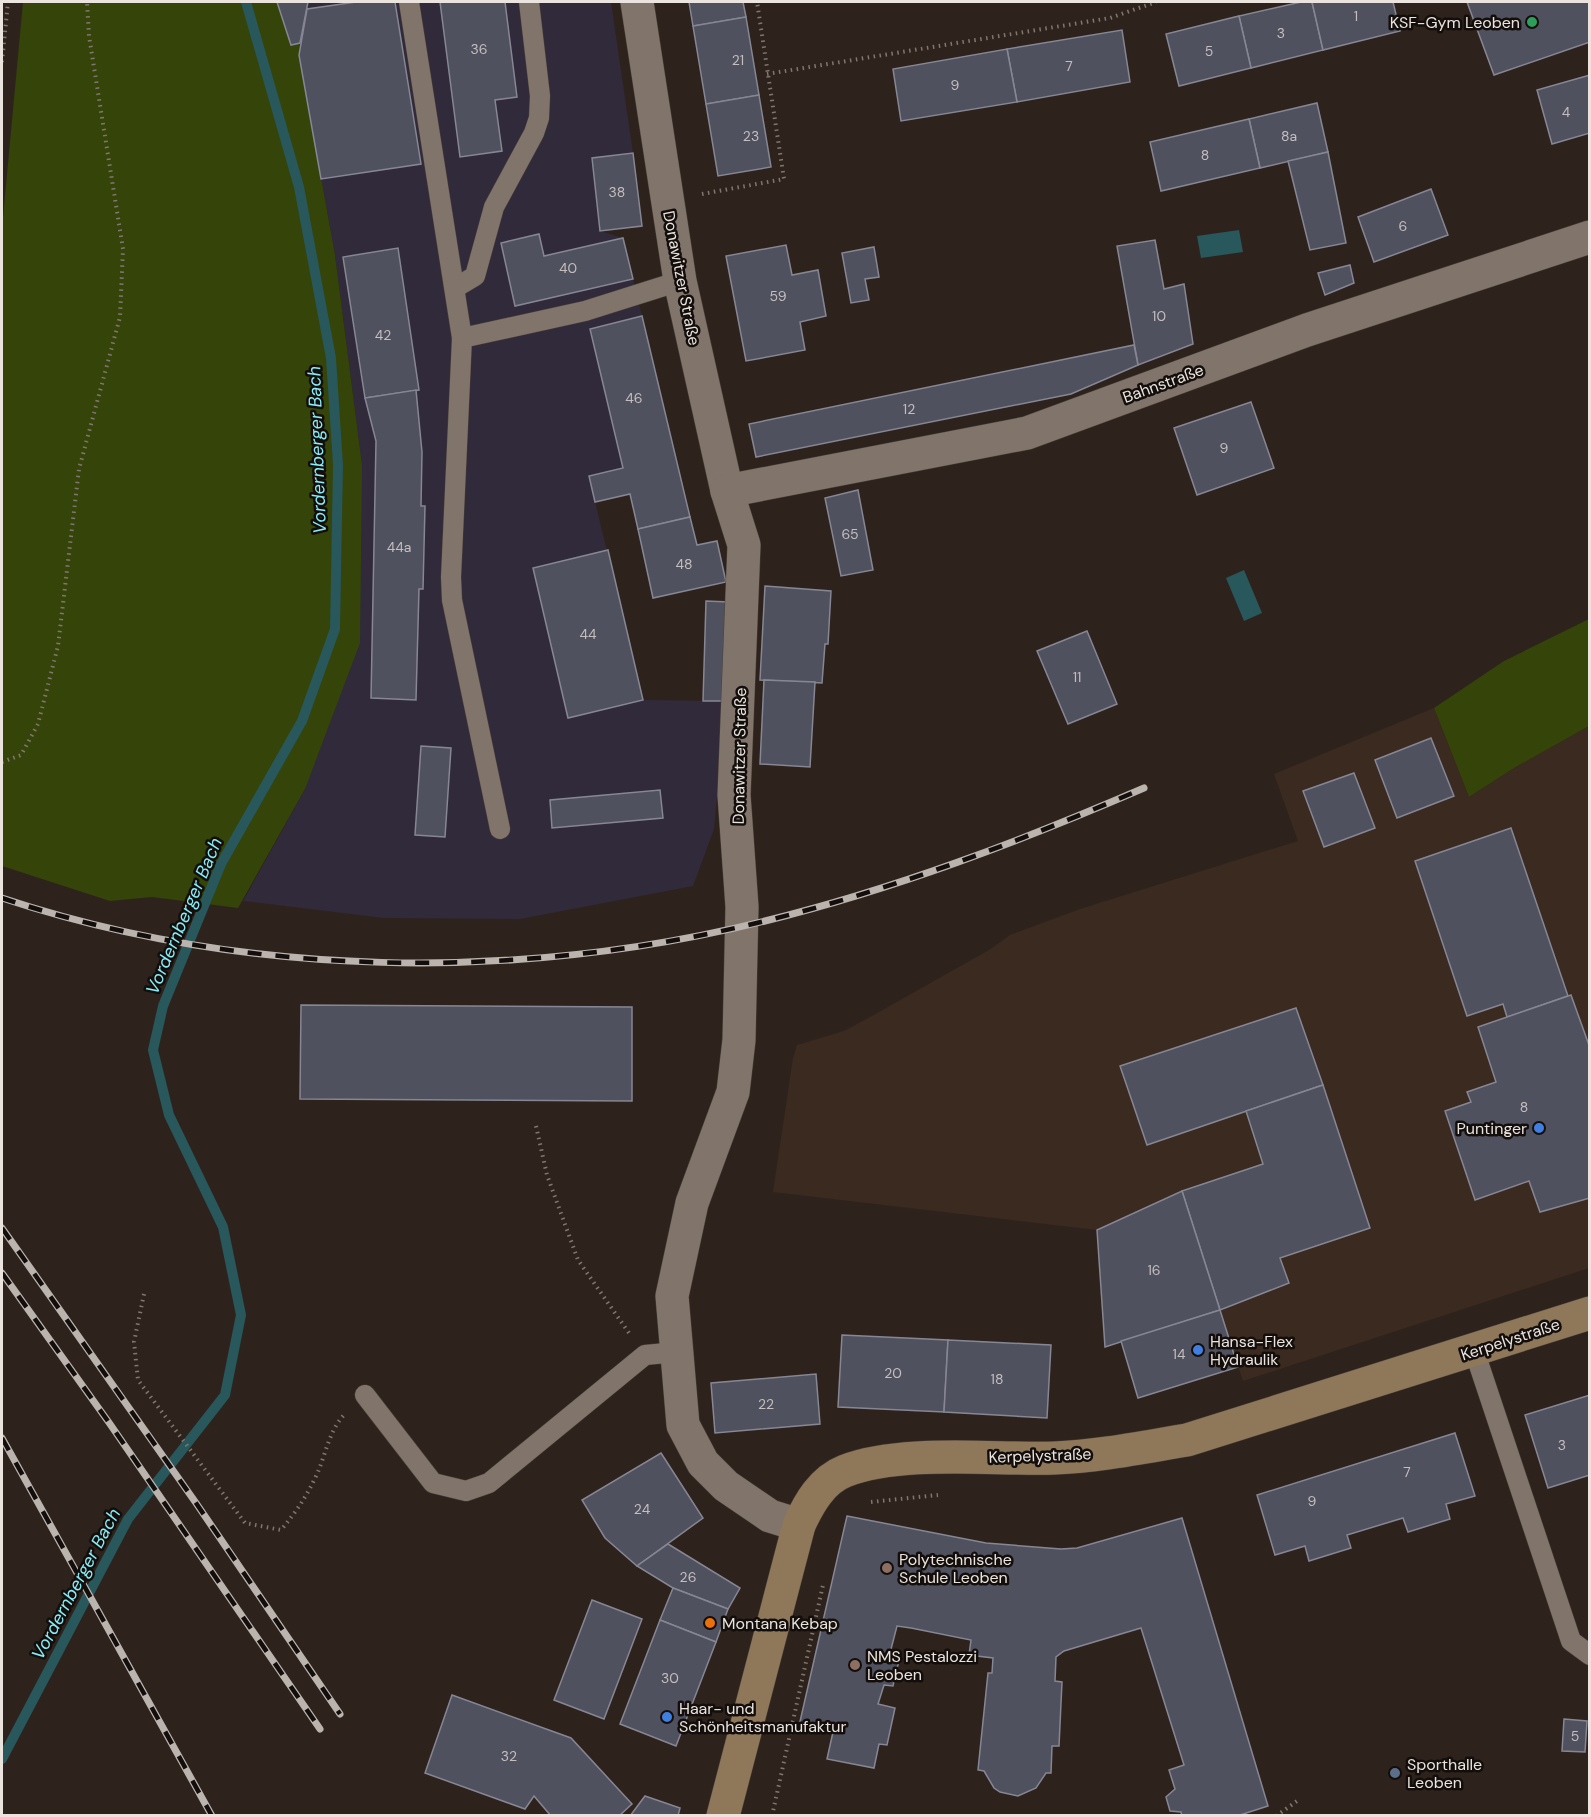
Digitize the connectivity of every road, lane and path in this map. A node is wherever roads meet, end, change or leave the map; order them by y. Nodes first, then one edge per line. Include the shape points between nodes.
1 (8, 2) edge
2 (87, 2) edge
3 (409, 2) edge
4 (529, 2) edge
5 (638, 2) edge
6 (757, 2) edge
7 (1156, 2) edge
8 (2, 62) edge
9 (767, 74) junction
10 (667, 200) junction
11 (1590, 237) edge
12 (680, 281) junction
13 (455, 288) junction
14 (462, 338) junction
15 (727, 491) junction
16 (2, 762) edge
17 (500, 830) dead end
18 (536, 1126) dead end
19 (144, 1294) dead end
20 (1590, 1313) edge
21 (623, 1325) dead end
22 (1474, 1350) junction
23 (677, 1352) junction
24 (365, 1395) joint
25 (943, 1495) dead end
26 (867, 1503) dead end
27 (799, 1525) junction
28 (824, 1579) dead end
29 (1590, 1655) edge
30 (1297, 1801) dead end
31 (723, 1815) edge
32 (772, 1815) edge
33 (1276, 1815) edge

1 - 8 path
2 - 16 path via 88,36 123,249 120,317 79,469 58,646 41,712 21,755
3 - 13 lane
4 - 13 lane via 539,118 494,207 475,276
5 - 10 street, Donawitzer Straße
6 - 9 path
7 - 9 path via 1110,18
9 - 10 path via 784,179
10 - 12 street, Donawitzer Straße
11 - 15 street, Bahnstraße via 1307,330 1027,434
12 - 14 lane via 585,311
12 - 15 street, Donawitzer Straße
13 - 14 lane
14 - 17 lane via 452,600
15 - 23 street, Donawitzer Straße via 744,544 735,795 742,907 739,1040 733,1092 692,1203 672,1296
18 - 21 path via 546,1175 578,1260
19 - 24 path via 135,1342 138,1380 245,1523 280,1530 302,1506 336,1423
20 - 22 main road, Kerpelystraße
22 - 27 main road, Kerpelystraße via 1187,1440 1056,1458 958,1457 875,1462 843,1472 823,1487 809,1502
22 - 29 lane via 1572,1641
23 - 24 lane via 645,1355 489,1483 466,1491 434,1483
23 - 27 street, Donawitzer Straße via 683,1425 703,1463 726,1486 770,1516
25 - 26 path
27 - 31 main road, Kerpelystraße
28 - 32 path
30 - 33 path

